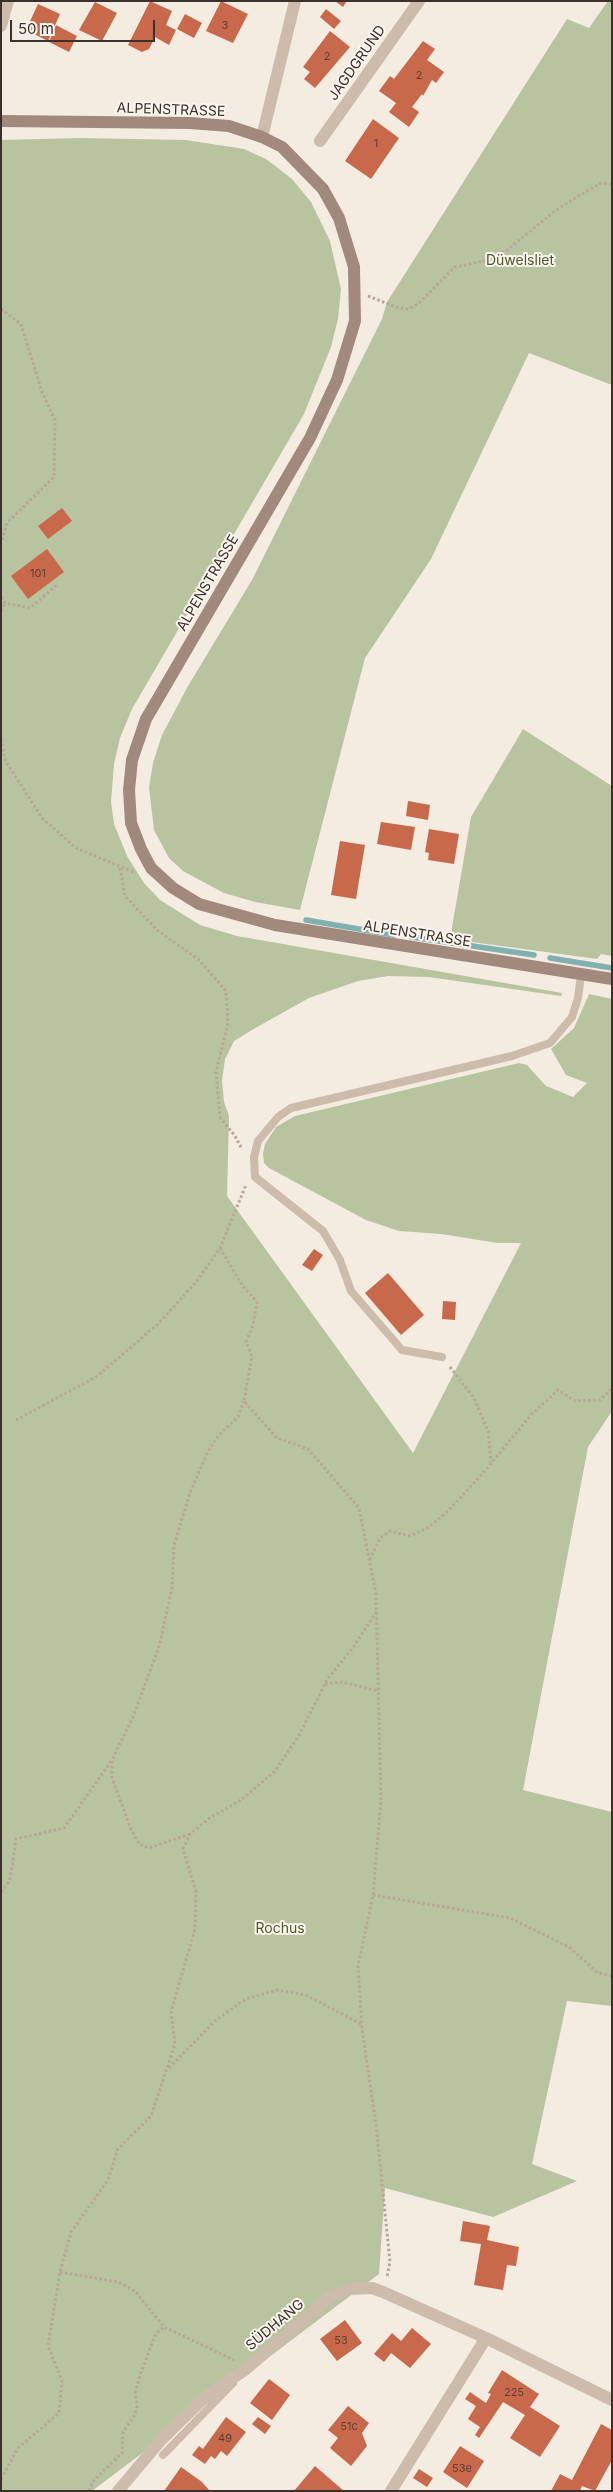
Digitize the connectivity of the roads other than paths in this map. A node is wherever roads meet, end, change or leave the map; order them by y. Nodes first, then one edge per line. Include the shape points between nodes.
1 (8, 1) edge
2 (295, 1) edge
3 (419, 1) edge
4 (1, 26) edge
5 (1, 122) edge
6 (262, 137) junction
7 (320, 141) dead end
8 (581, 975) junction
9 (612, 979) edge
10 (442, 1357) road end
11 (486, 2338) junction
12 (246, 2369) junction
13 (612, 2400) edge
14 (163, 2455) dead end
15 (118, 2491) edge
16 (391, 2491) edge

1 - 4 street
2 - 6 street
3 - 7 street, JAGDGRUND
5 - 6 street, ALPENSTRASSE via 190,123 229,126
6 - 8 street, ALPENSTRASSE via 282,147 303,167 322,189 339,218 354,268 355,321 337,380 310,438 146,720 132,760 129,790 131,823 151,868 173,888 199,904 275,925
8 - 9 street, ALPENSTRASSE
8 - 10 lane via 572,1017 550,1043 512,1056 291,1108 278,1116 258,1140 254,1157 255,1177 323,1231 340,1260 351,1291 402,1350
11 - 12 street, SÜDHANG via 372,2288 350,2289 330,2297
11 - 13 street, SÜDHANG
11 - 16 street
12 - 14 lane
12 - 15 street, SÜDHANG via 204,2398 161,2440

